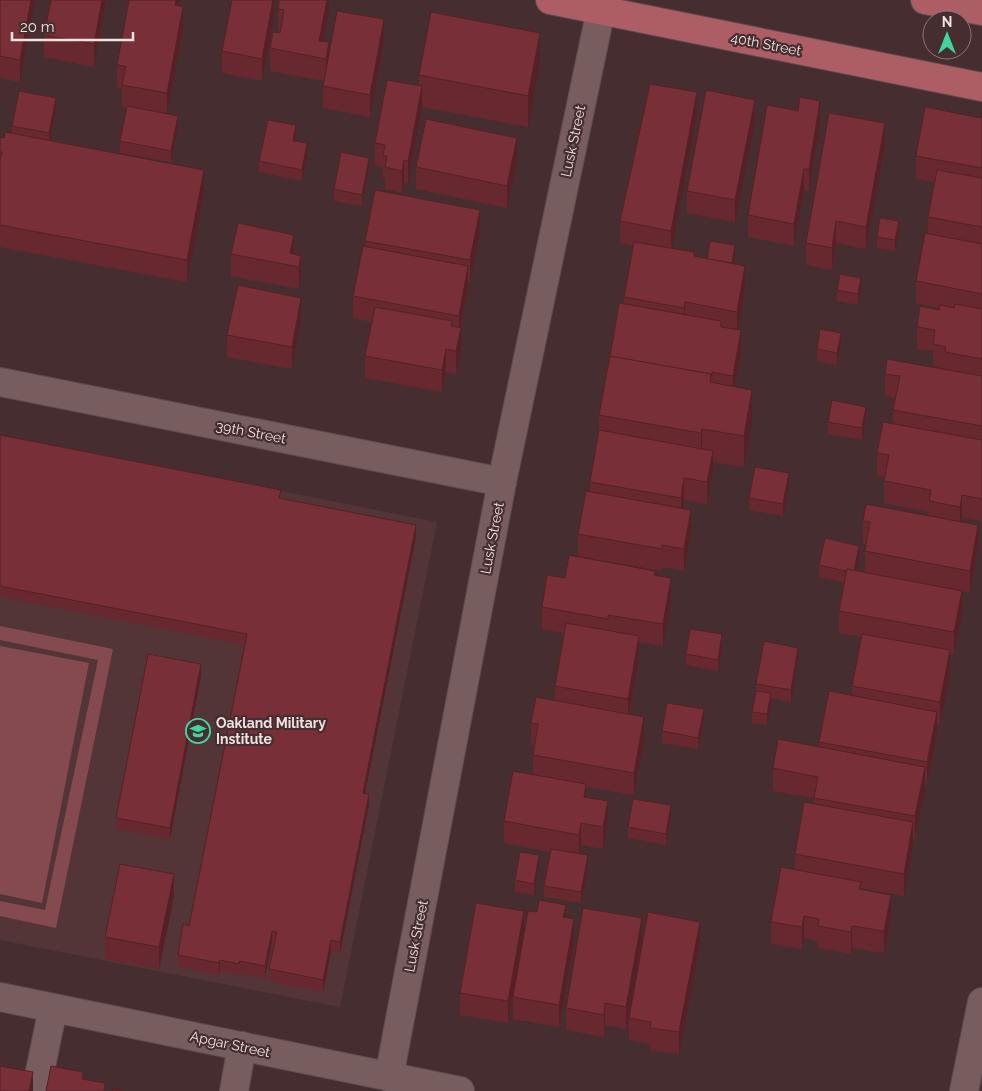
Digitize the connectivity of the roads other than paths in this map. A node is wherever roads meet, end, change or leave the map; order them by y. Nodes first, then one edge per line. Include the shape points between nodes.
1 (550, 0) edge
2 (925, 0) edge
3 (601, 5) edge
4 (982, 11) edge
5 (982, 87) edge
6 (0, 382) edge
7 (502, 482) junction
8 (0, 997) edge
9 (982, 1002) edge
10 (53, 1008) junction
11 (242, 1046) junction
12 (389, 1077) junction
13 (36, 1091) edge
14 (234, 1091) edge
15 (460, 1091) edge
16 (964, 1091) edge

1 - 3 main road, 40th Street
2 - 4 main road
3 - 5 main road, 40th Street
3 - 7 street, Lusk Street
6 - 7 street, 39th Street
7 - 12 street, Lusk Street
8 - 10 street, Apgar Street
9 - 16 street
10 - 11 street, Apgar Street
10 - 13 street
11 - 12 street, Apgar Street
11 - 14 street
12 - 15 street, Apgar Street

